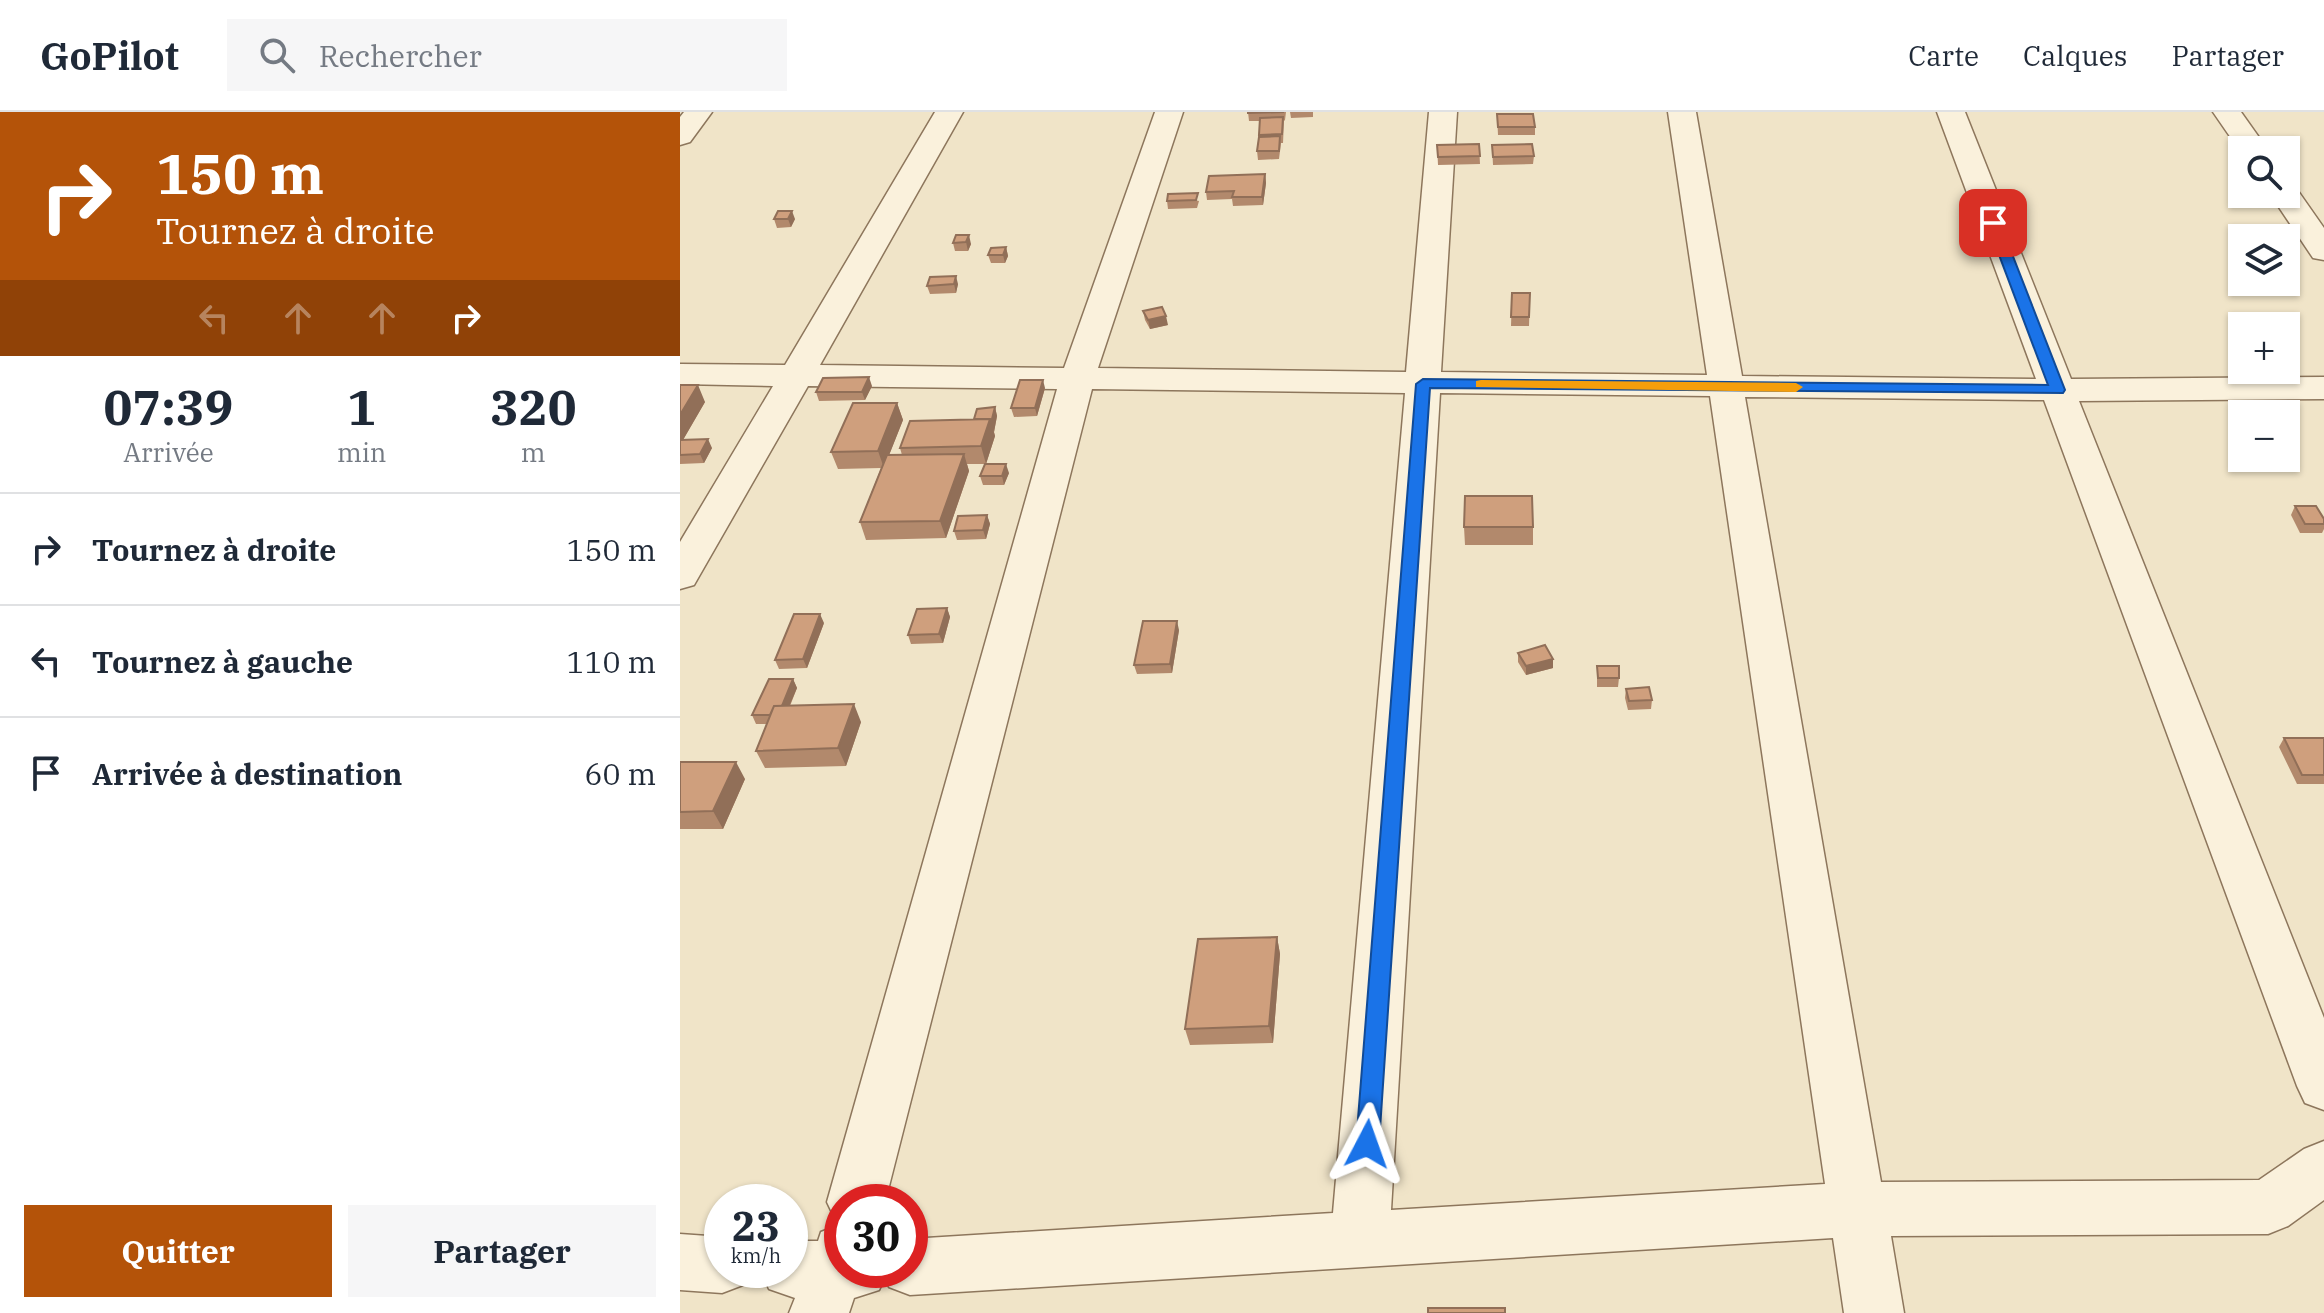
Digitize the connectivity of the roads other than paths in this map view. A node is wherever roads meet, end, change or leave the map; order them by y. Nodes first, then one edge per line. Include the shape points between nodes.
1 (698, 112) edge
2 (949, 112) edge
3 (1169, 112) edge
4 (1443, 112) edge
5 (1682, 112) edge
6 (1951, 112) edge
7 (2227, 112) edge
8 (680, 136) edge
9 (2244, 136) edge
10 (2295, 208) edge
11 (2324, 251) edge
12 (680, 374) edge
13 (797, 375) junction
14 (1077, 380) junction
15 (1423, 384) junction
16 (1726, 386) junction
17 (2324, 388) edge
18 (2057, 390) junction
19 (680, 576) edge
20 (2324, 1086) edge
21 (2324, 1167) edge
22 (861, 1184) edge
23 (1859, 1209) junction
24 (1360, 1239) junction
25 (680, 1262) edge
26 (704, 1264) edge
27 (928, 1266) edge
28 (1874, 1313) edge

1 - 8 street
2 - 13 street
3 - 14 street
4 - 15 street
5 - 16 street
6 - 18 street
7 - 9 street
10 - 11 street
12 - 13 street
13 - 14 street
13 - 19 street
14 - 15 street
14 - 22 street
15 - 16 street
15 - 24 street
16 - 18 street
16 - 23 street
17 - 18 street
18 - 20 street
21 - 23 street via 2268,1207
23 - 24 street
23 - 28 street
24 - 27 street
25 - 26 street

